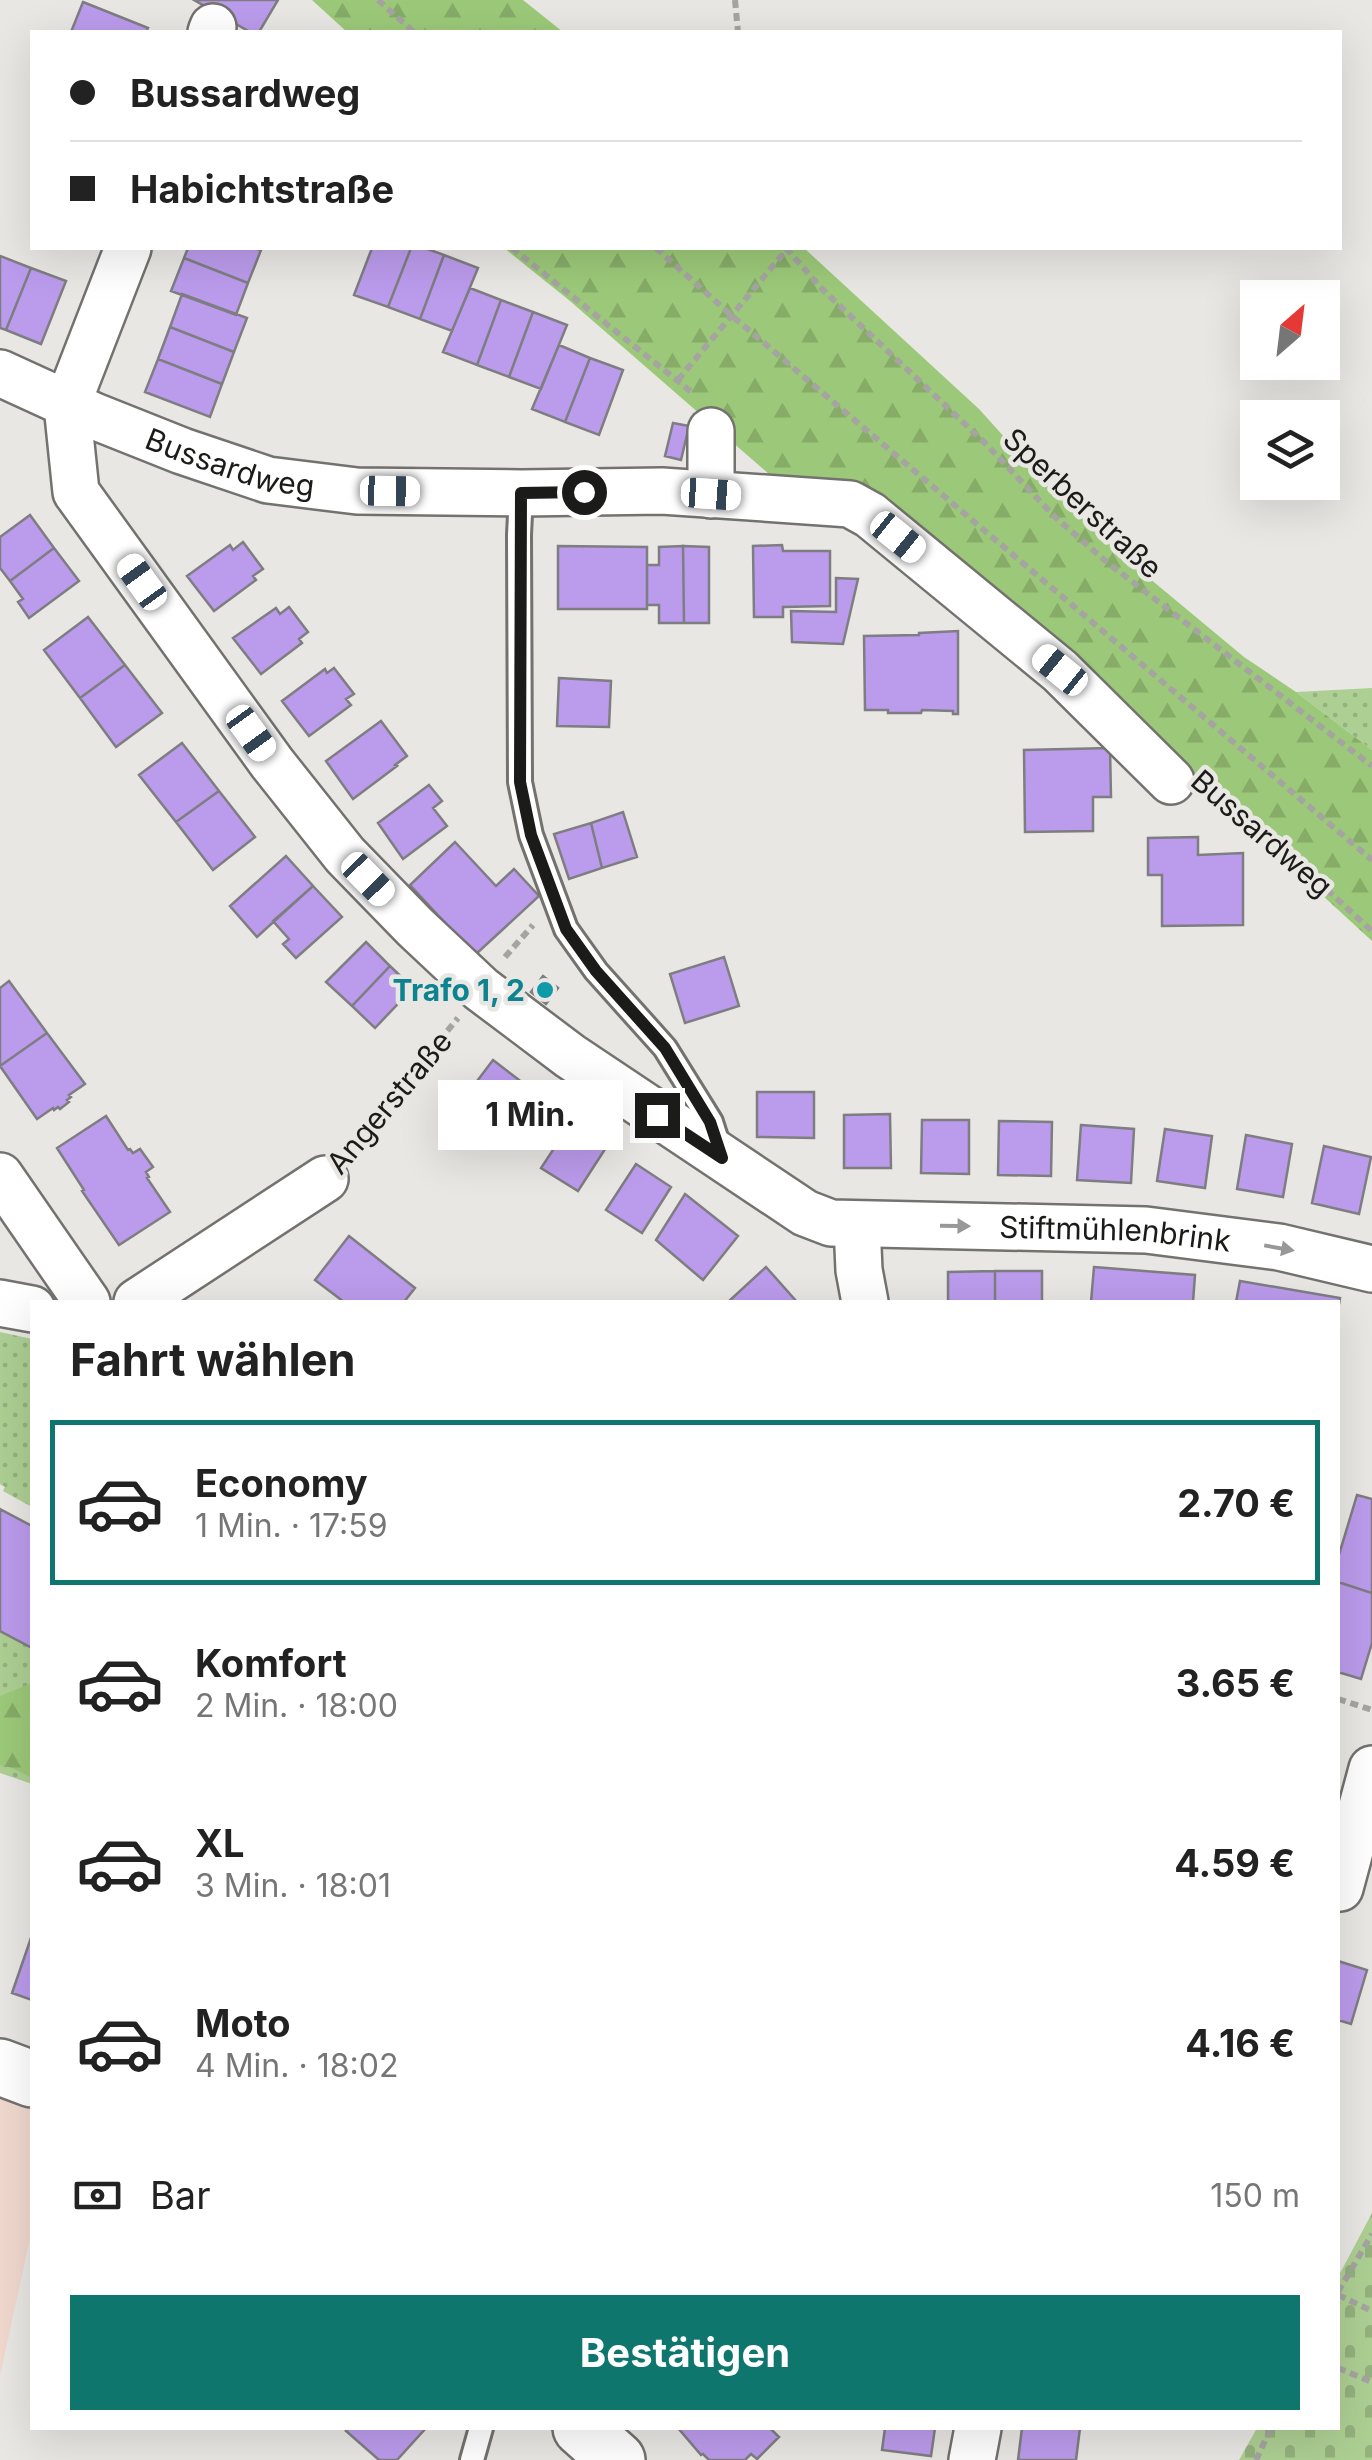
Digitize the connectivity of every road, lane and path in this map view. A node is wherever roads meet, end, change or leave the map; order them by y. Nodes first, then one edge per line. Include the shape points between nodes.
1 (378, 0) edge
2 (734, 0) edge
3 (412, 30) edge
4 (738, 30) edge
5 (127, 250) edge
6 (515, 250) edge
7 (658, 250) edge
8 (785, 250) edge
9 (789, 250) edge
10 (732, 315) junction
11 (0, 373) edge
12 (67, 404) junction
13 (711, 431) dead end
14 (521, 493) junction
15 (711, 494) junction
16 (1372, 766) edge
17 (1170, 782) joint
18 (1372, 860) edge
19 (554, 901) junction
20 (1372, 930) edge
21 (480, 989) junction
22 (722, 1158) junction
23 (0, 1176) edge
24 (325, 1179) joint
25 (858, 1225) junction
26 (1372, 1269) edge
27 (87, 1300) edge
28 (140, 1300) edge
29 (866, 1300) edge
30 (0, 1303) edge
31 (30, 1309) edge
32 (1340, 1700) edge
33 (1372, 1710) edge
34 (1372, 1769) edge
35 (1340, 1888) edge
36 (0, 2067) edge
37 (30, 2078) edge
38 (1372, 2234) edge
39 (1340, 2290) edge
40 (1340, 2294) edge
41 (1372, 2311) edge
42 (1340, 2369) edge
43 (1372, 2382) edge
44 (480, 2430) edge
45 (583, 2430) edge
46 (978, 2430) edge
47 (1269, 2430) edge
48 (472, 2460) edge
49 (617, 2460) edge
50 (972, 2460) edge
51 (1256, 2460) edge

1 - 3 path
2 - 4 path
5 - 12 street
6 - 10 path via 678,380
7 - 10 path
8 - 10 path
9 - 16 path, Sperberstraße via 1056,517
10 - 18 path
11 - 12 street, Bussardweg
12 - 14 street, Bussardweg via 268,480 357,491
12 - 21 street, Stiftmühlenbrink via 76,492 346,855
13 - 15 street
14 - 15 street, Bussardweg
14 - 19 lane via 520,782
15 - 17 street, Bussardweg via 850,504 870,515 1060,670
17 - 20 path, Bussardweg via 1190,764
19 - 21 path, Angerstraße
19 - 22 lane via 596,971 665,1048 710,1122
21 - 22 street, Stiftmühlenbrink
21 - 24 path, Angerstraße
22 - 25 street, Stiftmühlenbrink via 804,1214
23 - 27 street
24 - 28 street, Angerstraße
25 -> 26 street, Stiftmühlenbrink via 1146,1230 1279,1247
25 - 29 street
30 - 31 street
32 - 33 path
34 - 35 street
36 - 37 main road
38 - 39 path
40 - 41 path
42 - 43 path
44 - 48 lane
45 - 49 main road
46 - 50 street
47 - 51 path

